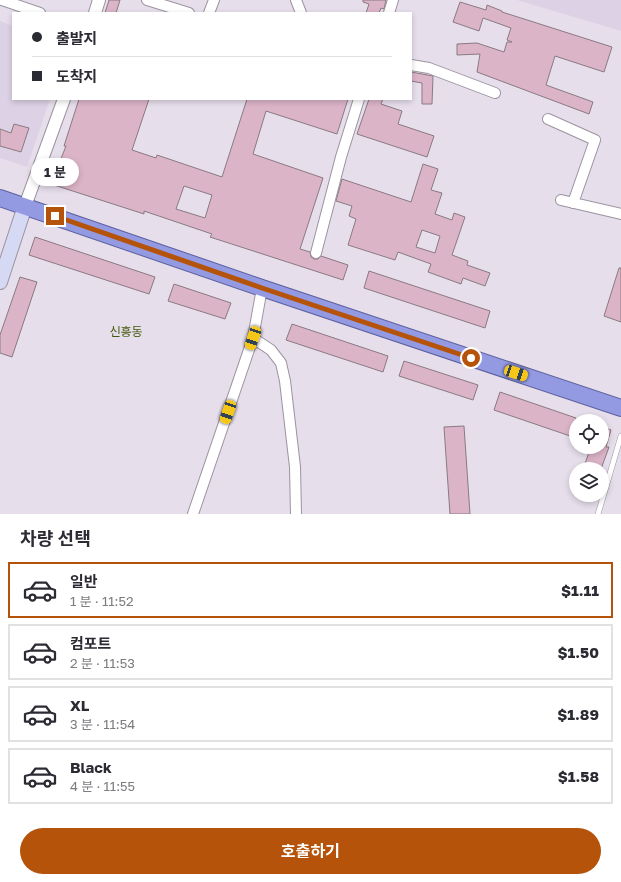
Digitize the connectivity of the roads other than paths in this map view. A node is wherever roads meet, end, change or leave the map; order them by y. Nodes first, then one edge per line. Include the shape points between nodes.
1 (2, 0) edge
2 (100, 0) edge
3 (147, 0) edge
4 (214, 0) edge
5 (296, 0) edge
6 (393, 0) edge
7 (37, 12) edge
8 (95, 12) edge
9 (186, 12) edge
10 (209, 12) edge
11 (301, 12) edge
12 (389, 12) edge
13 (412, 65) edge
14 (495, 93) dead end
15 (64, 100) edge
16 (359, 100) edge
17 (548, 119) dead end
18 (0, 198) edge
19 (561, 200) dead end
20 (573, 203) junction
21 (25, 206) junction
22 (621, 214) edge
23 (316, 253) dead end
24 (0, 282) edge
25 (262, 288) junction
26 (253, 338) junction
27 (621, 408) edge
28 (621, 436) edge
29 (193, 514) edge
30 (296, 514) edge
31 (598, 514) edge

1 - 7 street
2 - 8 street
3 - 9 street
4 - 10 street
5 - 11 street
6 - 12 street
13 - 14 street via 429,68
15 - 21 street
16 - 23 street
17 - 20 street via 595,140
18 - 21 highway
19 - 20 street
20 - 22 street
21 - 24 main road
21 - 25 highway
25 - 26 street
25 - 27 highway
26 - 29 street
26 - 30 street via 271,350 281,363 295,467
28 - 31 lane

